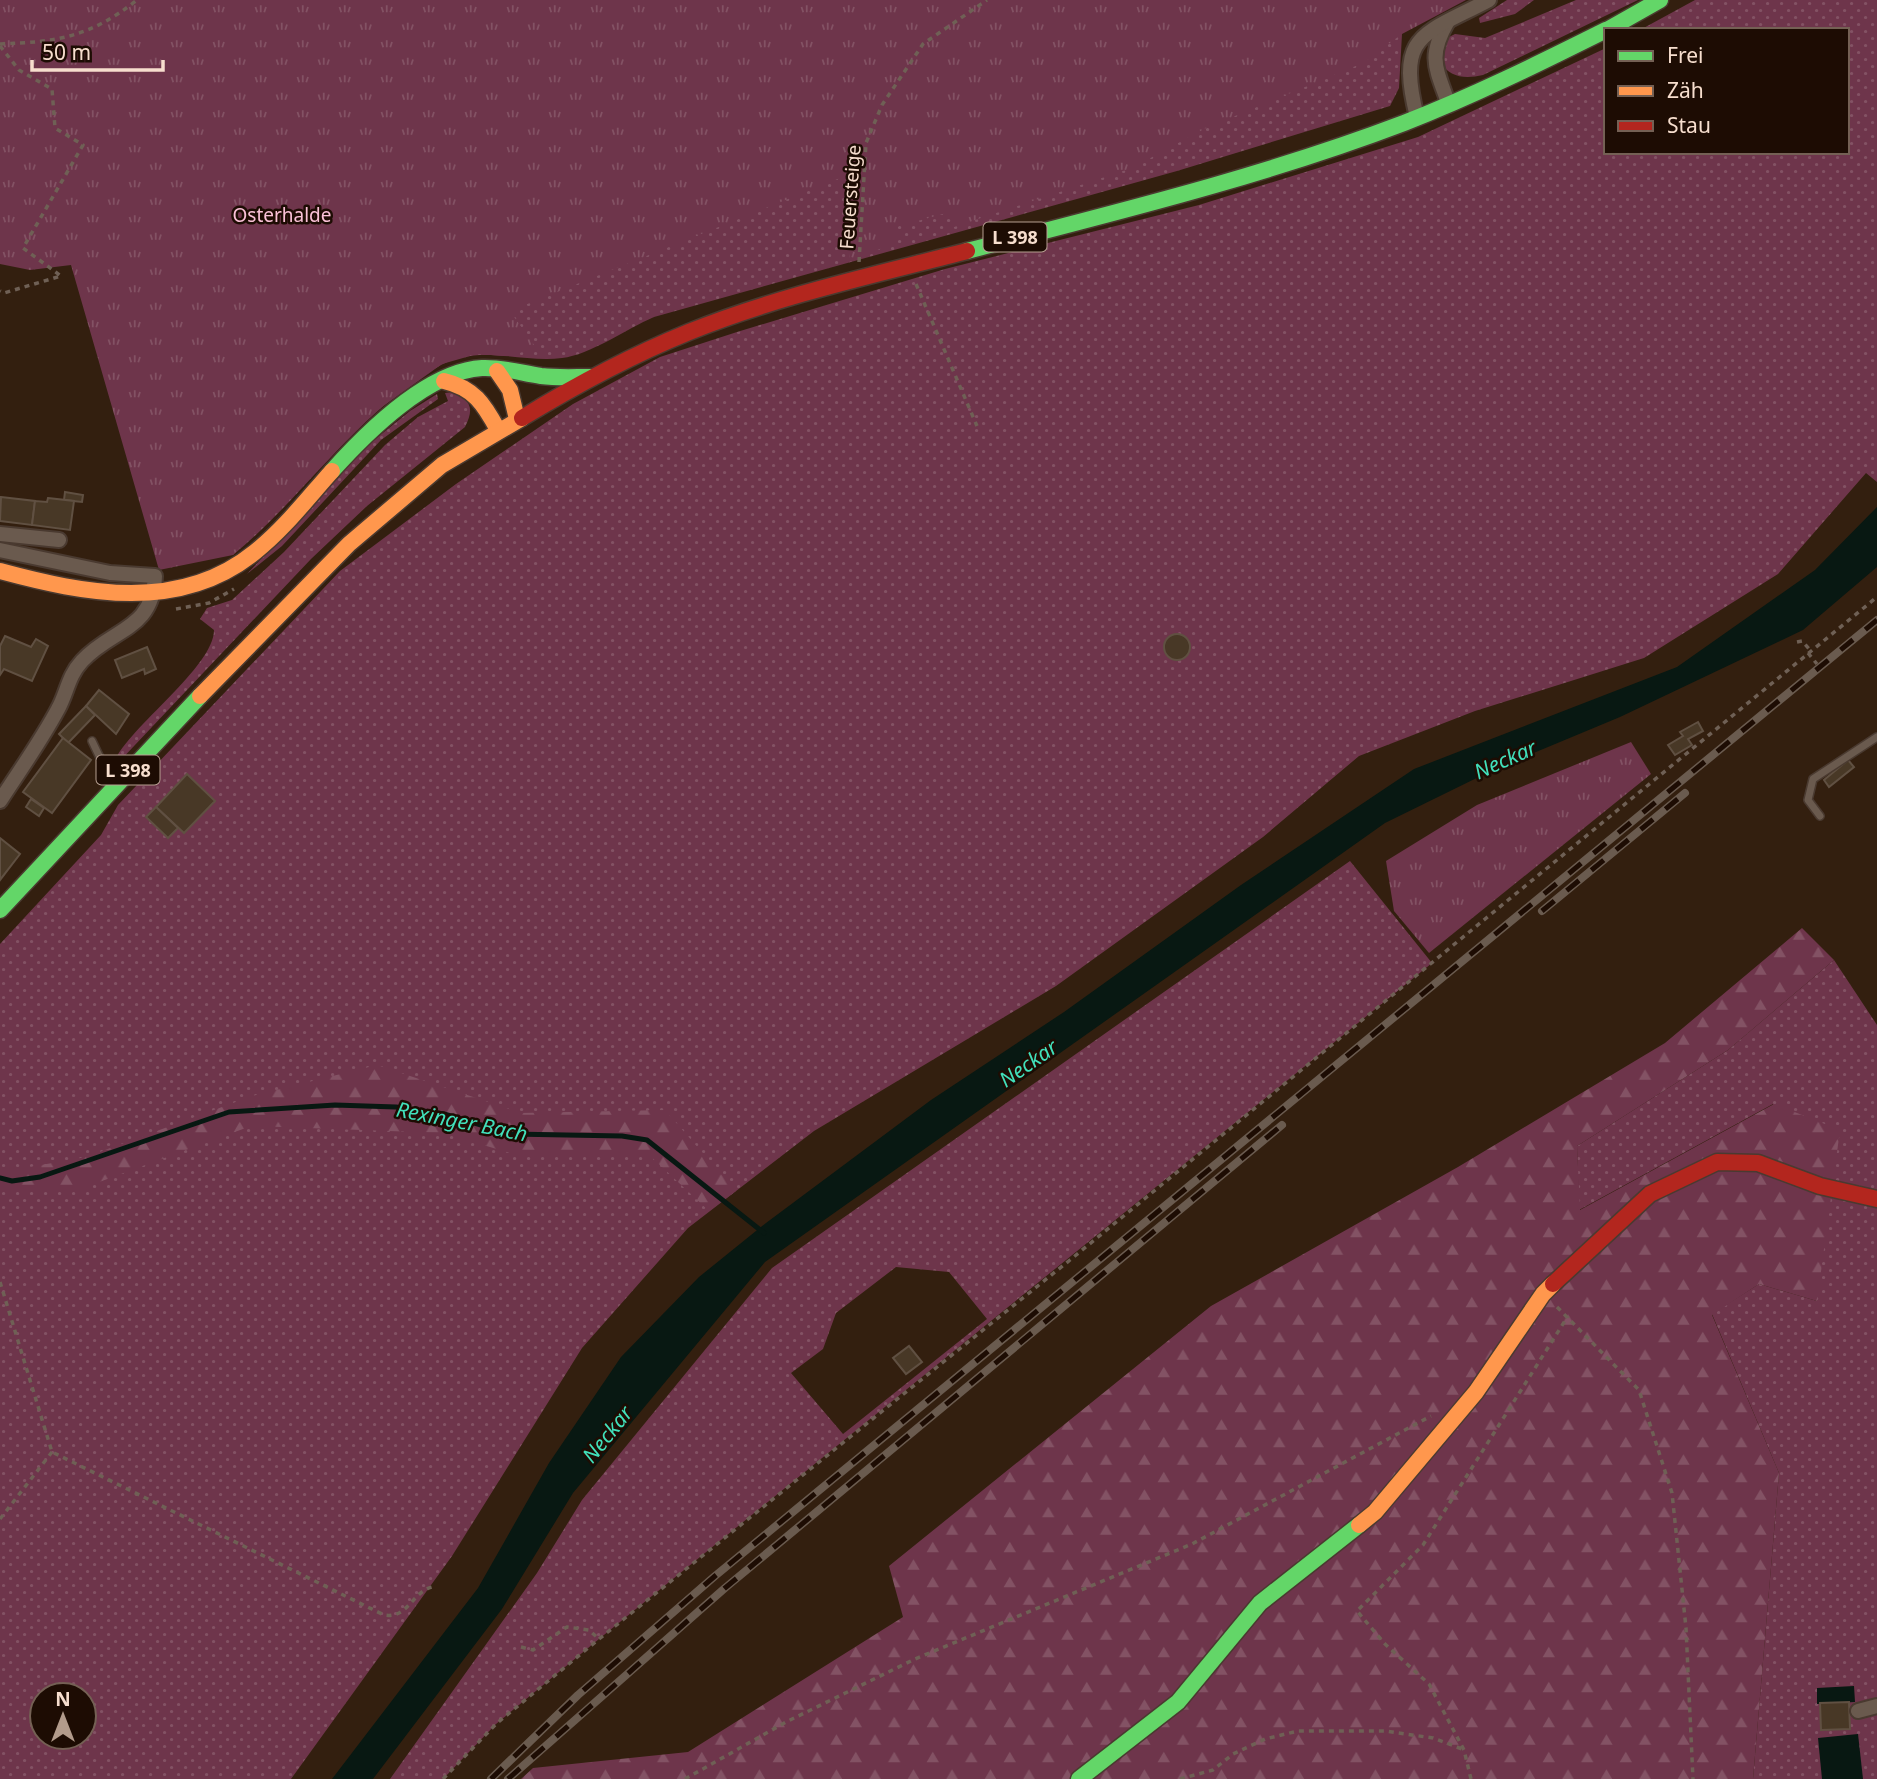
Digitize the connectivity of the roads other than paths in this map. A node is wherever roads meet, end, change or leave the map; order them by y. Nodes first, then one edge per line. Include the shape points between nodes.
1 (1489, 0) edge
2 (1660, 0) edge
3 (1448, 21) junction
4 (1610, 28) edge
5 (1604, 31) edge
6 (1449, 104) junction
7 (1417, 117) junction
8 (497, 371) junction
9 (590, 377) junction
10 (444, 381) junction
11 (517, 419) junction
12 (498, 430) junction
13 (0, 534) edge
14 (59, 540) dead end
15 (0, 550) edge
16 (0, 571) edge
17 (155, 595) junction
18 (1877, 737) edge
19 (92, 741) dead end
20 (5, 784) edge
21 (114, 786) junction
22 (0, 800) edge
23 (1820, 816) dead end
24 (0, 910) edge
25 (1877, 1199) edge
26 (1877, 1706) edge
27 (1858, 1711) dead end
28 (1079, 1779) edge

1 - 3 street
2 - 4 main road, L 398
3 - 6 street via 1437,39 1434,62
3 - 7 street via 1430,29 1416,43 1409,61 1408,82
5 - 6 main road, L 398
6 - 7 main road, L 398
7 - 9 main road, L 398 via 1260,171 860,278 689,332
8 - 9 main road
8 - 10 main road via 465,371
8 - 11 main road via 510,390
9 - 11 main road, L 398
10 - 12 main road via 477,392
10 - 17 main road via 422,391 365,437 252,554 193,587
11 - 12 main road, L 398
12 - 21 main road, L 398 via 442,466 349,544
13 - 14 street
15 - 17 street via 110,573 155,576
16 - 17 main road via 87,592
17 - 20 street via 141,620 82,660 68,680 60,706
18 - 23 lane via 1813,779 1808,800
19 - 21 lane
20 - 22 street
21 - 24 main road, L 398
25 - 28 main road via 1820,1186 1758,1163 1717,1162 1650,1194 1542,1294 1476,1392 1375,1513 1260,1602 1178,1702
26 - 27 street

